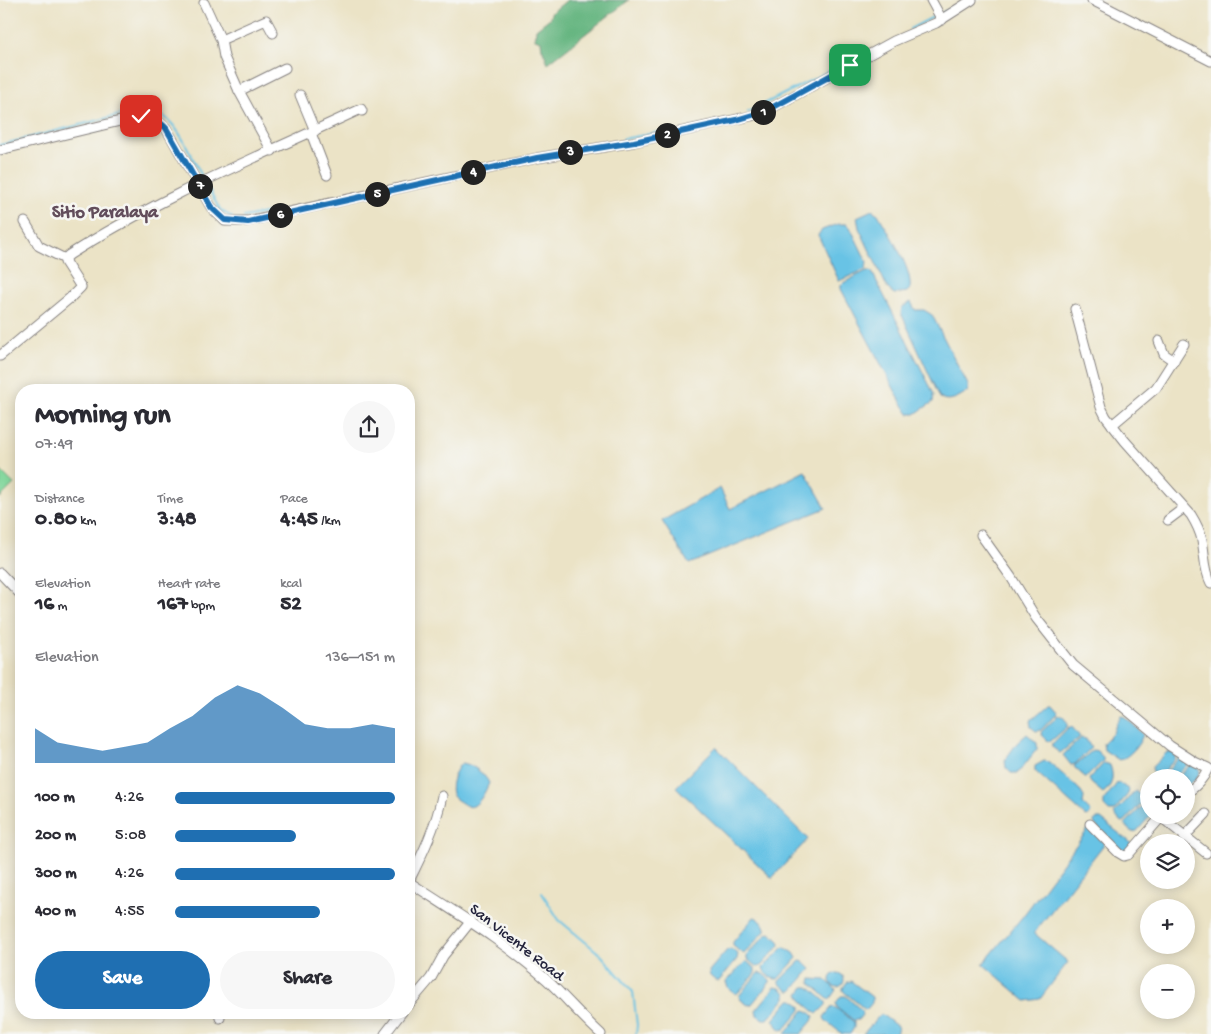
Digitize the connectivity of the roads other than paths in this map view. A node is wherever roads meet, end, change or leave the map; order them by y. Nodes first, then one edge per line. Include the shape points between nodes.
1 (931, 0) edge
2 (972, 0) edge
3 (1092, 0) edge
4 (204, 3) dead end
5 (940, 16) junction
6 (273, 33) dead end
7 (221, 40) junction
8 (1211, 61) edge
9 (285, 68) dead end
10 (239, 91) junction
11 (300, 96) dead end
12 (362, 111) dead end
13 (313, 132) junction
14 (0, 150) edge
15 (272, 151) junction
16 (327, 176) dead end
17 (199, 185) junction
18 (25, 222) dead end
19 (66, 259) junction
20 (1075, 309) dead end
21 (1159, 341) dead end
22 (1184, 344) dead end
23 (0, 356) edge
24 (1174, 361) junction
25 (1112, 425) junction
26 (1184, 508) junction
27 (1168, 520) dead end
28 (981, 535) dead end
29 (2, 579) edge
30 (1211, 584) edge
31 (15, 590) edge
32 (1209, 767) edge
33 (1195, 786) edge
34 (442, 796) dead end
35 (1206, 814) dead end
36 (1090, 824) dead end
37 (1155, 824) edge
38 (1170, 824) edge
39 (1181, 834) edge
40 (1187, 834) edge
41 (1195, 846) edge
42 (1206, 854) dead end
43 (415, 869) edge
44 (415, 886) edge
45 (471, 921) junction
46 (415, 997) edge
47 (397, 1019) edge
48 (385, 1034) edge
49 (601, 1034) edge

1 - 5 street
2 - 5 street
3 - 8 street
4 - 7 street
5 - 17 street via 766,111 736,120 537,158 248,222 225,220 211,207
6 - 7 street via 266,20
7 - 10 street via 224,57
9 - 10 street
10 - 15 street
11 - 13 street
12 - 13 street
13 - 15 street
13 - 16 street
14 - 17 street via 141,116 152,117 166,128
15 - 17 street
17 - 19 street via 89,242
18 - 19 street via 39,246
19 - 23 street via 80,287
20 - 25 street via 1101,407
21 - 24 street via 1164,354
22 - 24 street
24 - 25 street via 1156,388
25 - 26 street
26 - 27 street
26 - 30 street via 1198,527
28 - 32 street via 1036,618 1073,665 1170,746
29 - 31 street
32 - 33 street
34 - 43 street via 437,820
35 - 40 street
36 - 37 street via 1124,856
38 - 39 street
41 - 42 street
44 - 45 street, San Vicente Road
45 - 46 street
45 - 49 street, San Vicente Road via 546,979
47 - 48 street

